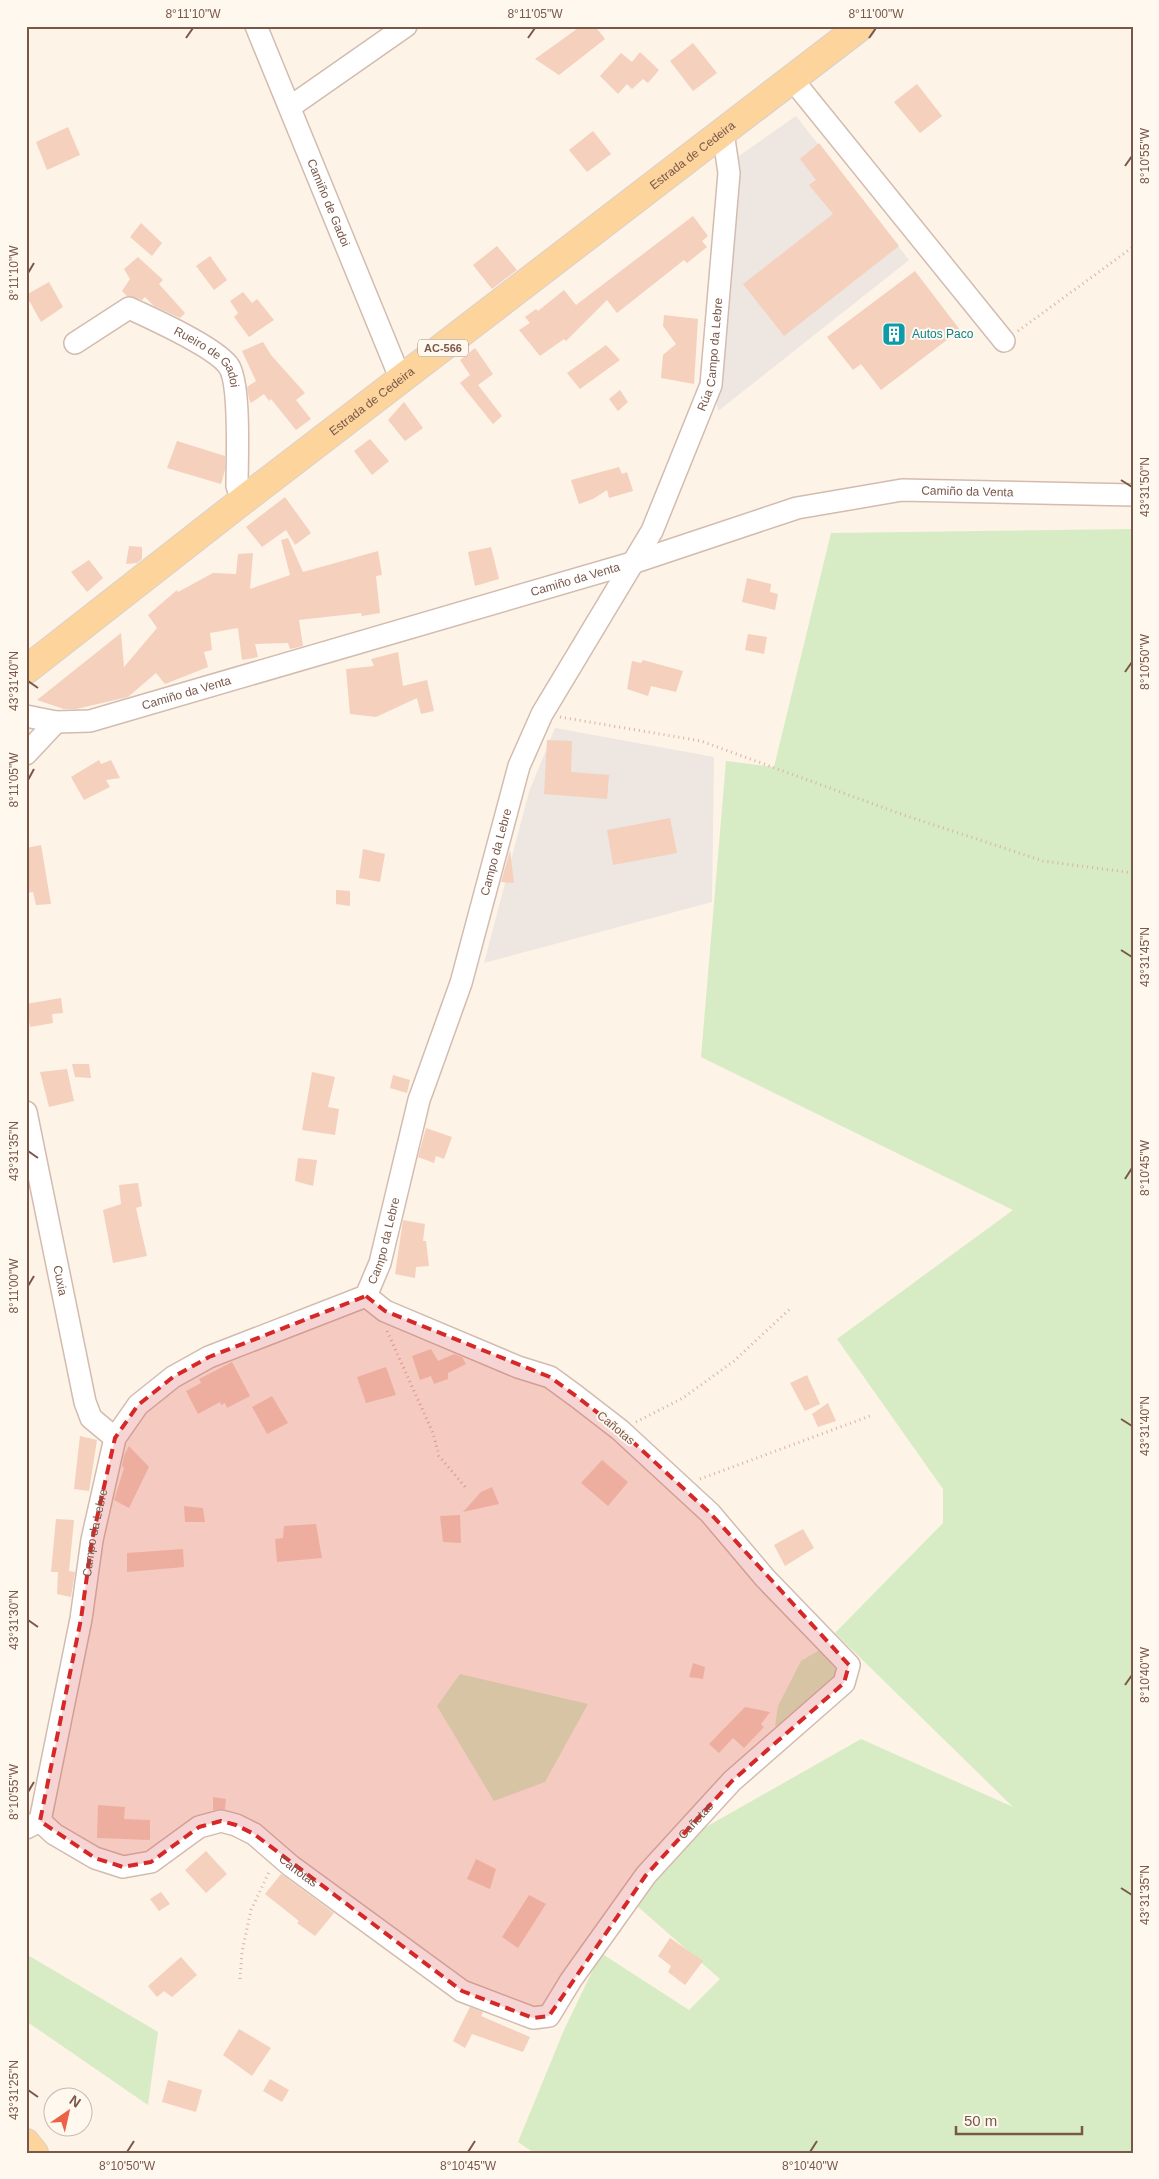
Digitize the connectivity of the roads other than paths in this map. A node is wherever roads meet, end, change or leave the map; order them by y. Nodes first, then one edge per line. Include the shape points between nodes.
1 (256, 26) edge
2 (406, 26) edge
3 (861, 26) edge
4 (792, 80) junction
5 (290, 107) junction
6 (723, 132) junction
7 (1004, 342) road end
8 (74, 343) dead end
9 (401, 380) junction
10 (1133, 495) edge
11 (242, 501) junction
12 (635, 562) junction
13 (26, 670) edge
14 (26, 716) edge
15 (56, 722) junction
16 (26, 754) edge
17 (26, 1112) edge
18 (366, 1296) junction
19 (115, 1438) junction
20 (33, 1824) edge
21 (26, 2143) edge
22 (34, 2153) edge

1 - 5 street, Camiño de Gadoi
2 - 5 street
3 - 4 main road, Estrada de Cedeira / AC-566
4 - 6 main road, Estrada de Cedeira / AC-566
4 - 7 street
5 - 9 street, Camiño de Gadoi
6 - 9 main road, Estrada de Cedeira / AC-566
6 - 12 street, Rúa Campo da Lebre via 729,173 711,385 665,501
8 - 11 street, Rueiro de Gadoi via 129,308 208,350 229,366 235,384 237,486
9 - 11 main road, Estrada de Cedeira / AC-566
10 - 12 street, Camiño da Venta via 902,490 797,508
11 - 13 main road, Estrada de Cedeira / AC-566
12 - 15 street, Camiño da Venta via 90,722
12 - 18 street, Campo da Lebre via 542,714 520,766 461,983 419,1100 380,1264
14 - 15 street, Camiño da Venta
15 - 16 street
17 - 19 street, Cuxia via 85,1402 91,1418
18 - 19 street, Campo da Lebre via 209,1357 173,1377 138,1405
18 - 20 street, Cañotas via 386,1311 518,1367 550,1377 620,1430 710,1513 766,1578 849,1665 844,1683 732,1781 646,1875 549,2016 533,2018 462,1991 254,1834 236,1825 221,1821 199,1827 151,1862 123,1867 95,1858
19 - 20 street, Campo da Lebre via 92,1540 81,1619
21 - 22 main road

